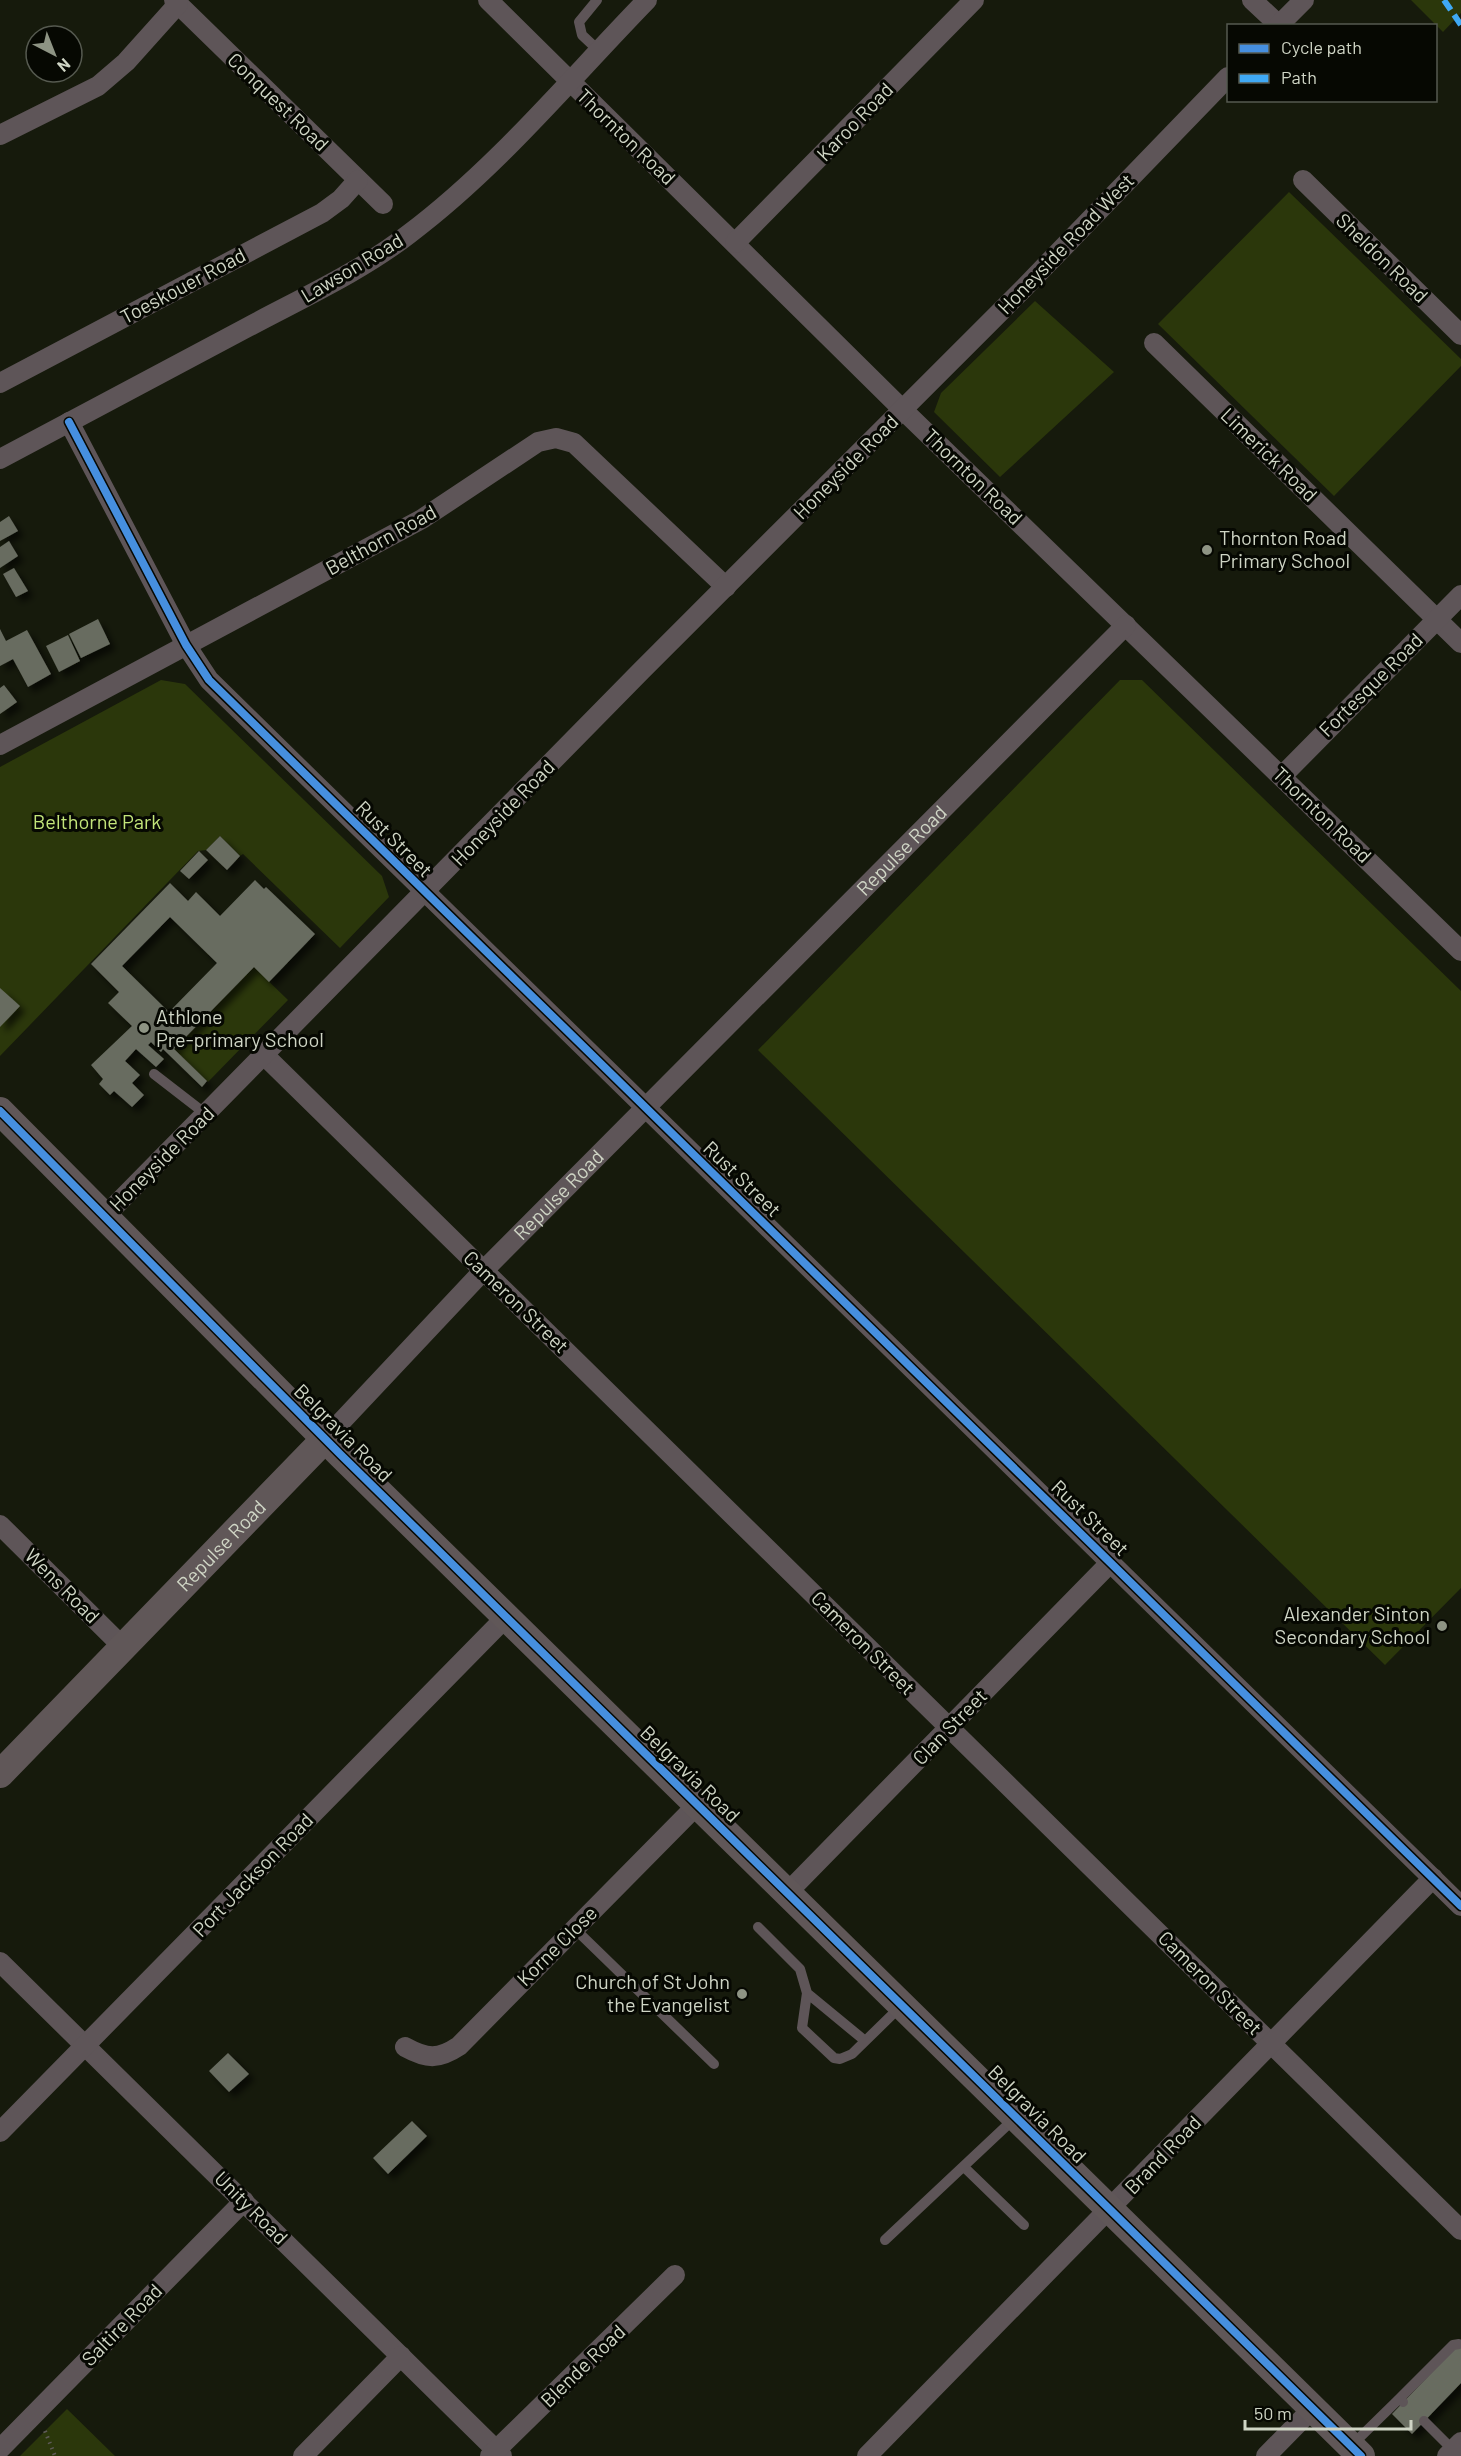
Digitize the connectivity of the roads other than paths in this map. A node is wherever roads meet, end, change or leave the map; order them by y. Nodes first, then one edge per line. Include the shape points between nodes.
1 (488, 0) edge
2 (597, 0) edge
3 (647, 0) edge
4 (974, 0) edge
5 (1252, 0) edge
6 (1304, 0) edge
7 (176, 2) edge
8 (1277, 24) edge
9 (1281, 24) edge
10 (598, 50) junction
11 (1227, 78) edge
12 (568, 81) junction
13 (0, 135) edge
14 (358, 180) junction
15 (1303, 180) dead end
16 (383, 204) dead end
17 (735, 243) junction
18 (1461, 335) edge
19 (1154, 343) dead end
20 (0, 383) edge
21 (903, 410) junction
22 (69, 422) junction
23 (0, 459) edge
24 (726, 587) junction
25 (1461, 595) edge
26 (1437, 619) junction
27 (1126, 625) junction
28 (1461, 643) edge
29 (186, 645) junction
30 (0, 745) edge
31 (1282, 776) junction
32 (425, 893) junction
33 (1461, 951) edge
34 (265, 1056) junction
35 (154, 1074) dead end
36 (646, 1109) junction
37 (0, 1111) edge
38 (207, 1115) junction
39 (105, 1216) junction
40 (484, 1270) junction
41 (325, 1439) junction
42 (0, 1526) edge
43 (1111, 1562) junction
44 (506, 1617) junction
45 (123, 1647) junction
46 (949, 1727) junction
47 (0, 1774) edge
48 (698, 1805) junction
49 (1433, 1878) junction
50 (788, 1892) junction
51 (1461, 1906) edge
52 (758, 1927) dead end
53 (575, 1929) junction
54 (0, 1962) edge
55 (807, 1993) junction
56 (902, 2004) junction
57 (864, 2040) junction
58 (1270, 2043) junction
59 (86, 2046) junction
60 (405, 2047) dead end
61 (714, 2064) dead end
62 (1017, 2117) junction
63 (0, 2132) edge
64 (964, 2167) junction
65 (243, 2200) junction
66 (1110, 2209) junction
67 (1024, 2225) dead end
68 (1461, 2230) edge
69 (885, 2240) dead end
70 (675, 2275) dead end
71 (1459, 2344) dead end
72 (401, 2356) junction
73 (1314, 2407) junction
74 (1424, 2421) dead end
75 (0, 2449) edge
76 (1454, 2449) edge
77 (1356, 2451) edge
78 (496, 2454) edge
79 (303, 2456) edge
80 (867, 2456) edge
81 (1266, 2456) edge

1 - 12 street, Thornton Road
2 - 10 lane via 579,22 582,35
3 - 10 street, Lawson Road
4 - 17 street, Karoo Road
5 - 8 street
6 - 9 street
7 - 13 street via 126,62 98,86
7 - 14 street, Conquest Road
10 - 12 street, Lawson Road
11 - 21 street, Honeyside Road West
12 - 17 street, Thornton Road
12 - 22 street, Lawson Road via 521,134 444,207 406,236 329,284
14 - 16 street, Conquest Road
14 - 20 street, Toeskouer Road via 322,213
15 - 18 street, Sheldon Road
17 - 21 street, Thornton Road
19 - 26 street, Limerick Road
21 - 24 street, Honeyside Road
21 - 27 street, Thornton Road
22 - 23 street, Lawson Road
22 - 29 street, Rust Street
24 - 29 street, Belthorn Road via 591,456 574,443 555,438 537,442 422,519
24 - 32 street, Honeyside Road
25 - 26 street, Fortesque Road
26 - 28 street, Limerick Road
26 - 31 street, Fortesque Road
27 - 31 street, Thornton Road
27 - 36 street, Repulse Road
29 - 30 street, Belthorn Road
29 - 32 street, Rust Street via 215,687
31 - 33 street, Thornton Road
32 - 34 street, Honeyside Road
32 - 36 street, Rust Street
34 - 38 street, Honeyside Road
34 - 40 street, Cameron Street
35 - 38 lane
36 - 40 street, Repulse Road
36 - 43 street, Rust Street
37 - 39 street, Belgravia Road
38 - 39 street, Honeyside Road
39 - 41 street, Belgravia Road
40 - 41 street, Repulse Road
40 - 46 street, Cameron Street
41 - 44 street, Belgravia Road
41 - 45 street, Repulse Road
42 - 45 street, Wens Road
43 - 46 street, Clan Street
43 - 49 street, Rust Street
44 - 48 street, Belgravia Road
44 - 59 street, Port Jackson Road
45 - 47 street, Repulse Road
46 - 50 street, Clan Street
46 - 58 street, Cameron Street
48 - 50 street, Belgravia Road
48 - 53 street, Korne Close
49 - 51 street, Rust Street
49 - 58 street, Brand Road
50 - 56 street, Belgravia Road
52 - 55 lane via 795,1962
53 - 60 street, Korne Close via 459,2046 433,2058
53 - 61 lane
54 - 59 street, Unity Road
55 - 57 lane
55 - 57 lane via 802,2028 829,2055 847,2058
56 - 57 lane
56 - 62 street, Belgravia Road
58 - 66 street, Brand Road
58 - 68 street, Cameron Street
59 - 63 street, Port Jackson Road
59 - 65 street, Unity Road
62 - 64 lane
62 - 66 street, Belgravia Road
64 - 67 lane
64 - 69 lane
65 - 72 street, Unity Road
65 - 75 street, Saltire Road
66 - 73 street, Belgravia Road
66 - 80 street, Brand Road
70 - 78 street, Blende Road
71 - 77 lane via 1453,2345
72 - 78 street, Unity Road
72 - 79 street
73 - 77 street, Belgravia Road
73 - 81 street
74 - 76 lane

